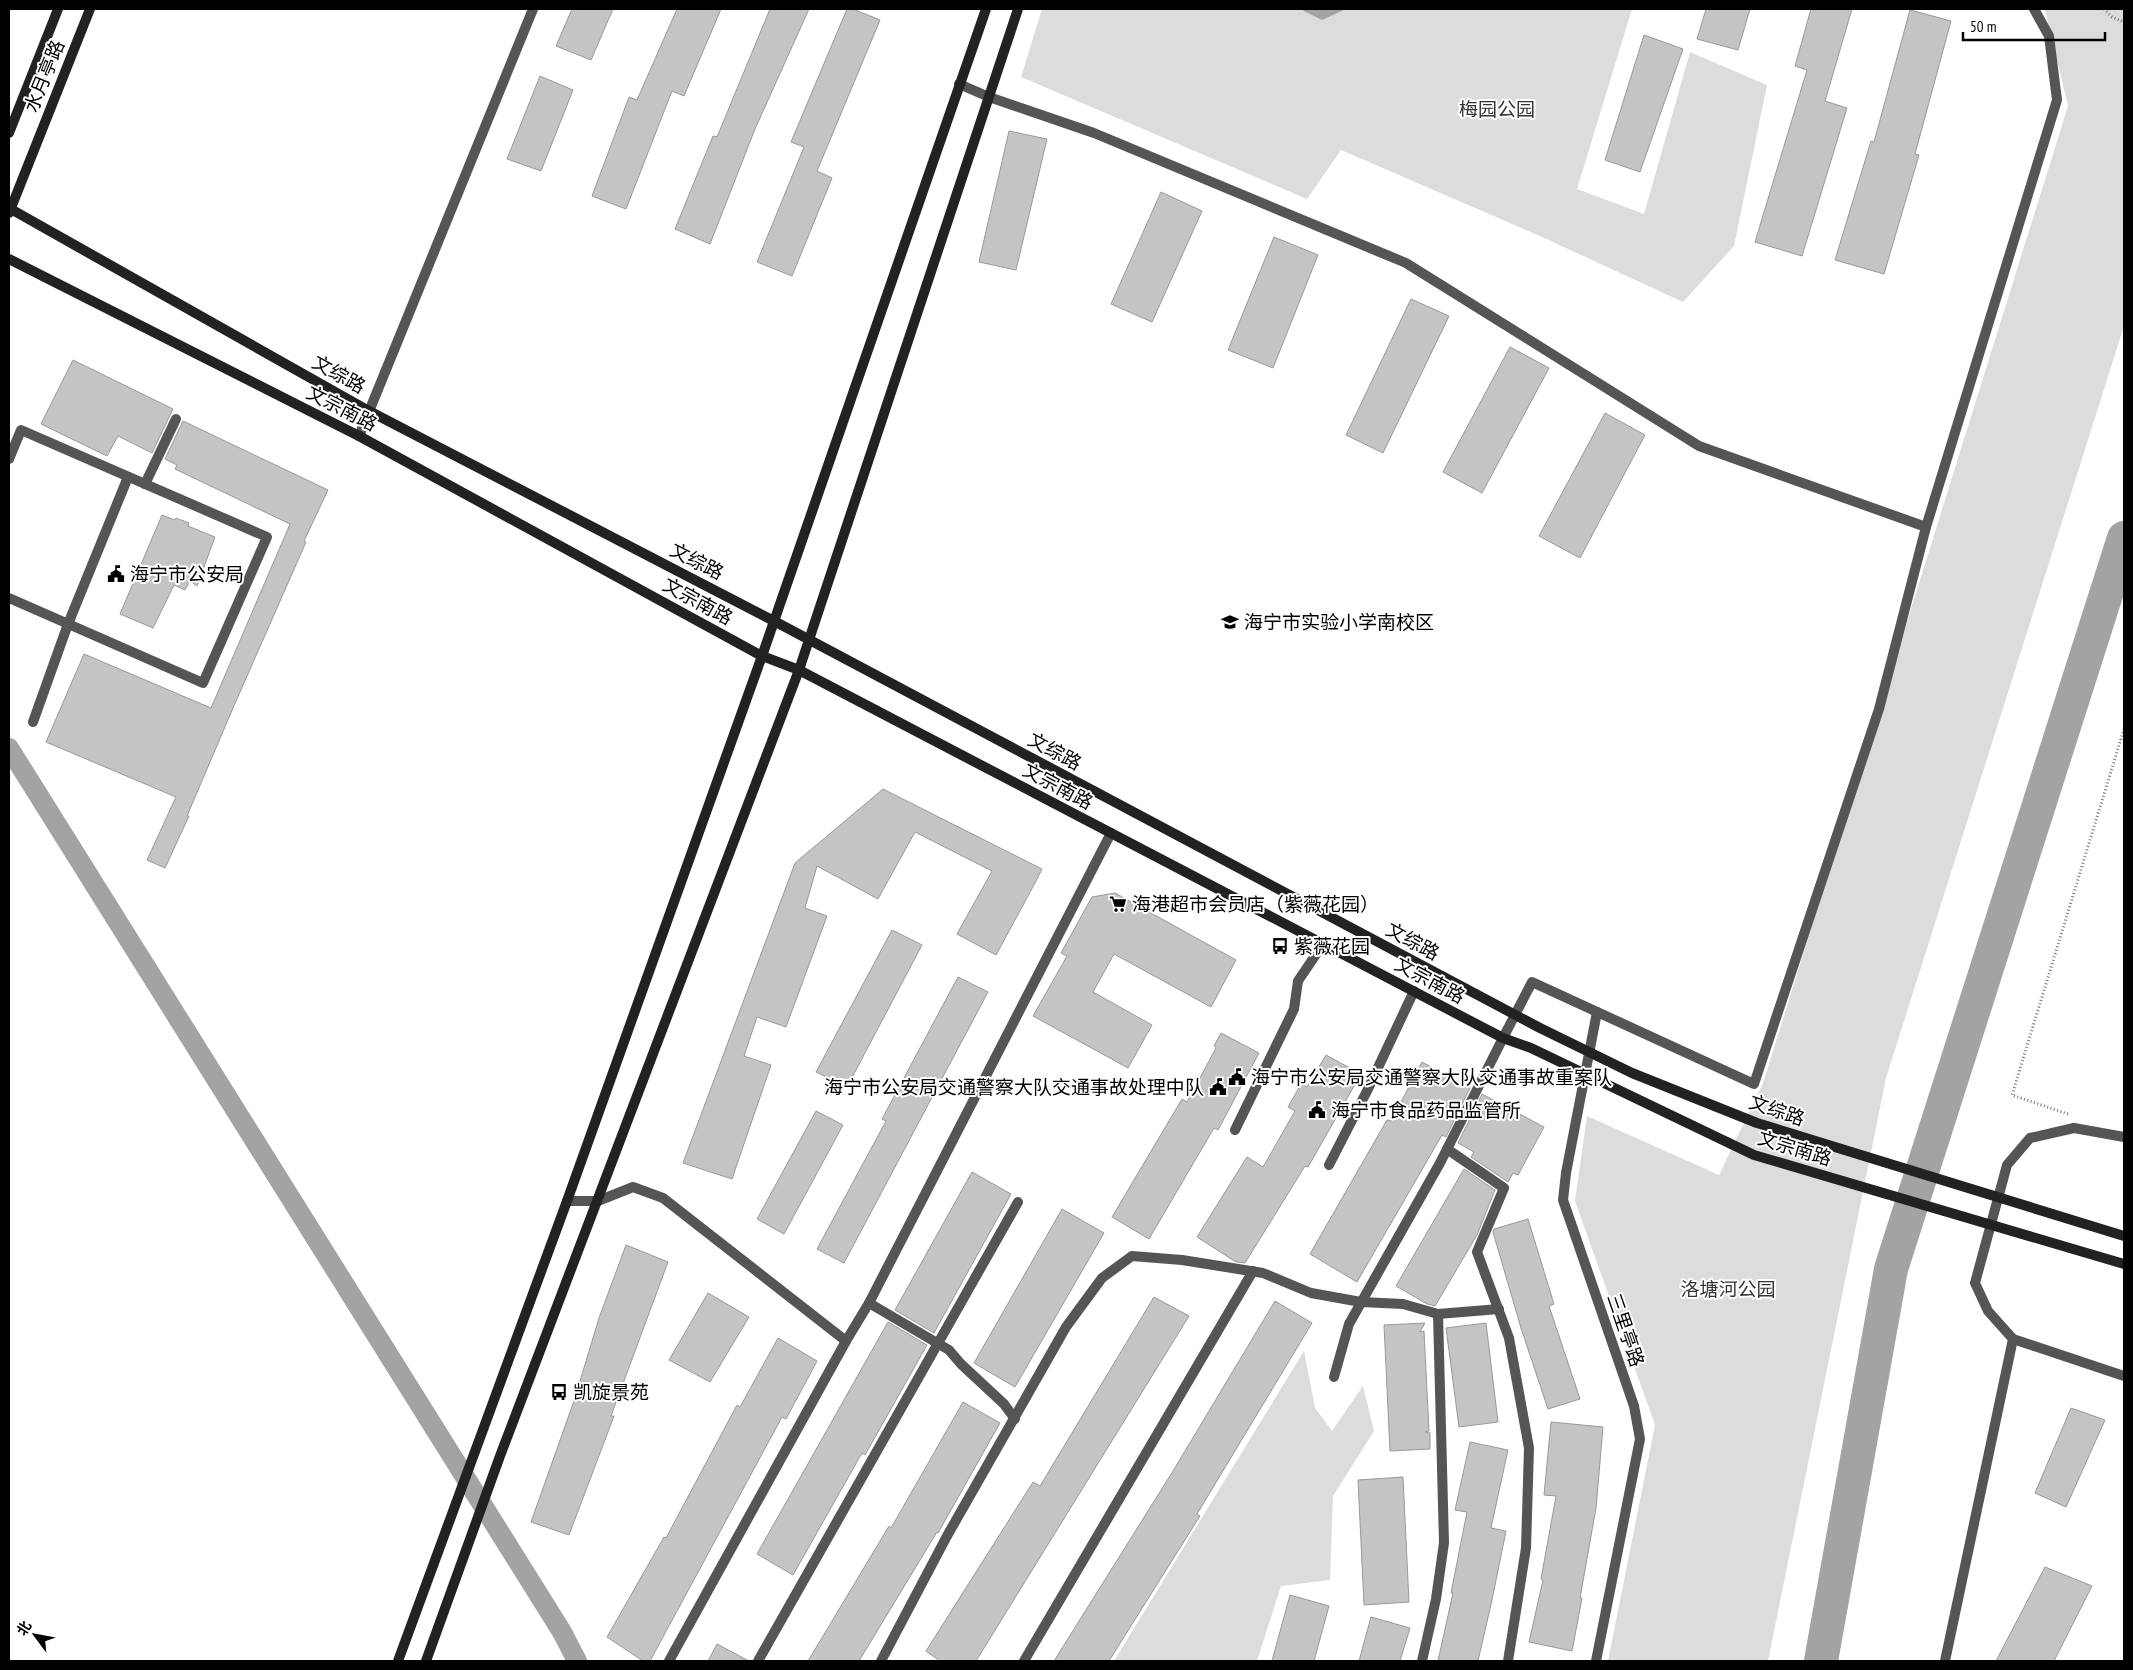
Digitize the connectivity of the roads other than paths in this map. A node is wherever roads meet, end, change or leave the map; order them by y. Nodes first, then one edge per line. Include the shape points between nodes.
1 (58, 9) edge
2 (90, 9) edge
3 (533, 9) edge
4 (986, 9) edge
5 (1018, 9) edge
6 (2034, 9) edge
7 (959, 84) junction
8 (989, 97) junction
9 (9, 133) edge
10 (9, 210) edge
11 (9, 260) edge
12 (369, 411) junction
13 (176, 419) dead end
14 (359, 436) junction
15 (9, 459) edge
16 (128, 477) junction
17 (145, 484) junction
18 (1926, 527) junction
19 (9, 598) edge
20 (774, 621) junction
21 (68, 624) junction
22 (809, 640) junction
23 (762, 656) junction
24 (799, 670) junction
25 (33, 722) dead end
26 (1111, 833) junction
27 (1324, 944) junction
28 (1414, 991) junction
29 (1597, 1012) junction
30 (1515, 1015) junction
31 (1504, 1038) junction
32 (1235, 1130) dead end
33 (2124, 1137) edge
34 (1446, 1150) junction
35 (1329, 1165) dead end
36 (567, 1201) junction
37 (598, 1201) junction
38 (1018, 1202) dead end
39 (2124, 1236) edge
40 (2124, 1264) edge
41 (1253, 1271) junction
42 (1361, 1302) junction
43 (869, 1304) junction
44 (1498, 1309) junction
45 (1438, 1314) junction
46 (2013, 1339) junction
47 (846, 1342) junction
48 (939, 1344) junction
49 (1334, 1376) dead end
50 (2124, 1376) edge
51 (1015, 1419) junction
52 (398, 1661) edge
53 (426, 1661) edge
54 (668, 1661) edge
55 (758, 1661) edge
56 (881, 1661) edge
57 (1024, 1661) edge
58 (1422, 1661) edge
59 (1508, 1661) edge
60 (1596, 1661) edge
61 (1945, 1661) edge

1 - 9 main road, 水月亭路
2 - 10 main road, 水月亭路
3 - 12 street
4 - 7 main road
5 - 8 main road
6 - 18 street via 2049,36 2057,100
7 - 8 street
7 - 20 main road
8 - 18 street via 1094,133 1406,263 1699,446
8 - 22 main road
10 - 12 main road, 文综路
11 - 14 main road, 文宗南路
12 - 14 street
12 - 20 main road, 文综路
13 - 17 street
14 - 23 main road, 文宗南路
15 - 16 street via 21,430
16 - 17 street
16 - 21 street
17 - 21 street via 267,537 203,683
18 - 29 street via 1879,709 1754,1084
19 - 21 street
20 - 22 main road, 文综路
20 - 23 main road
21 - 25 street
22 - 24 main road
22 - 30 main road, 文综路
23 - 24 main road, 文宗南路
23 - 36 main road
24 - 26 main road, 文宗南路
24 - 37 main road
26 - 27 main road, 文宗南路
26 - 43 street
27 - 28 main road, 文宗南路
27 - 32 street via 1298,981 1294,1009
28 - 31 main road, 文宗南路
28 - 35 street
29 - 30 street via 1532,982
29 - 60 street, 三里亭路 via 1563,1200 1634,1406 1640,1439
30 - 31 street
30 - 39 main road, 文综路 via 1632,1073 1757,1123
31 - 34 street
31 - 40 main road, 文宗南路 via 1754,1155
33 - 46 street via 2074,1128 2030,1138 2007,1165 1975,1282 1988,1311
34 - 42 street
34 - 44 street via 1504,1188 1477,1252
36 - 37 street
36 - 52 main road
37 - 47 street via 633,1187 663,1198
37 - 53 main road via 464,1551
38 - 48 street
41 - 42 street via 1312,1293
41 - 51 street via 1132,1256 1102,1278 1066,1327
41 - 57 street
42 - 45 street via 1403,1304
42 - 49 street via 1349,1324
43 - 47 street
43 - 48 street
44 - 45 street
44 - 59 street via 1509,1338 1529,1448 1526,1548
45 - 58 street via 1444,1543
46 - 50 street
46 - 61 street
47 - 54 street
48 - 51 street via 1004,1404
48 - 55 street
51 - 56 street via 947,1536

